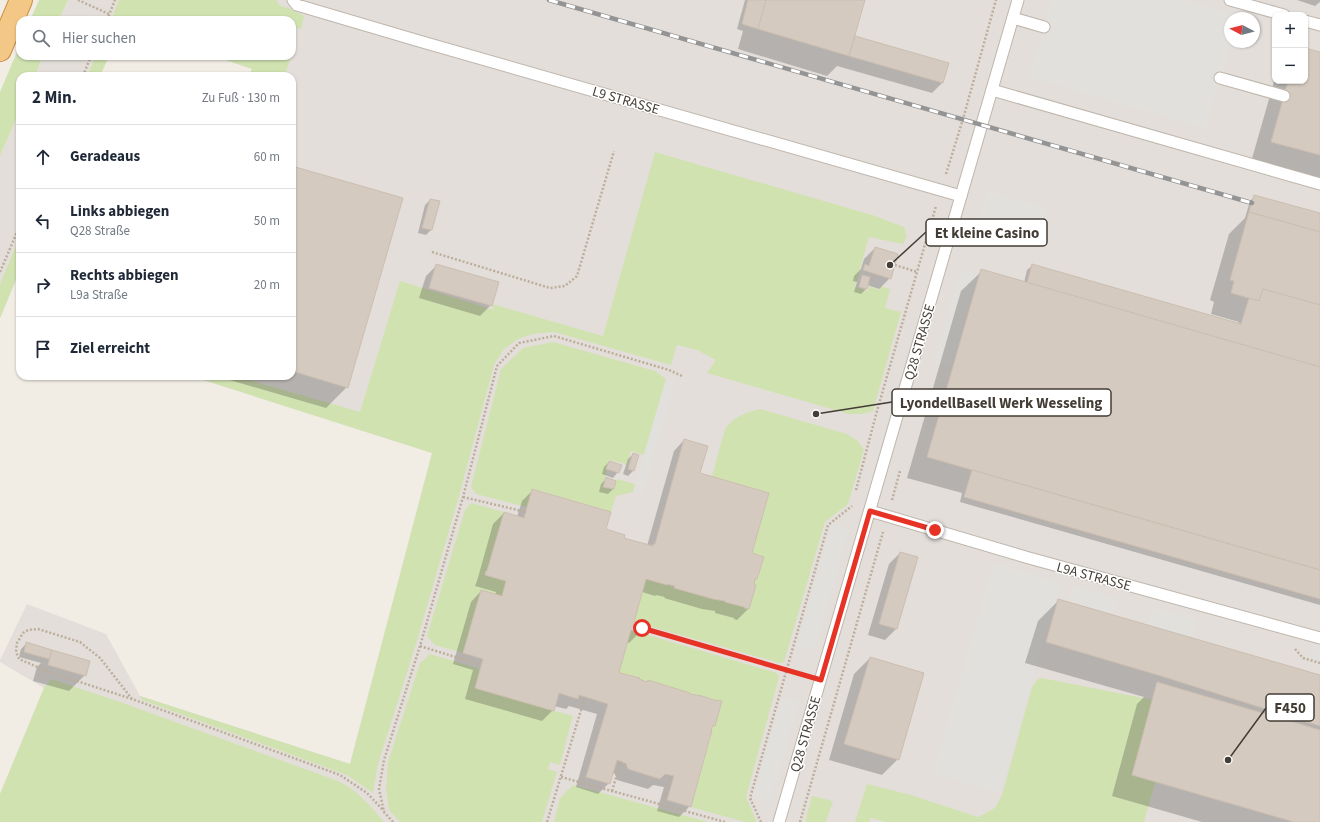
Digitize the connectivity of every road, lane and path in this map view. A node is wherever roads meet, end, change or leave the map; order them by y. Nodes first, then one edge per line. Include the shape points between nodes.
1 (21, 0) edge
2 (78, 0) edge
3 (115, 0) edge
4 (293, 0) edge
5 (996, 0) edge
6 (1018, 0) edge
7 (1230, 0) edge
8 (1273, 12) edge
9 (109, 14) joint
10 (1013, 18) junction
11 (1308, 22) edge
12 (1320, 25) edge
13 (1044, 27) dead end
14 (0, 50) edge
15 (89, 60) edge
16 (85, 72) edge
17 (1220, 78) dead end
18 (992, 90) junction
19 (1284, 96) dead end
20 (614, 150) dead end
21 (1320, 184) edge
22 (941, 190) junction
23 (961, 196) junction
24 (16, 234) edge
25 (432, 252) dead end
26 (895, 265) dead end
27 (0, 272) edge
28 (917, 272) junction
29 (682, 376) dead end
30 (856, 492) dead end
31 (463, 497) junction
32 (854, 500) dead end
33 (870, 511) junction
34 (526, 512) dead end
35 (642, 628) dead end
36 (1320, 638) edge
37 (420, 646) junction
38 (481, 665) dead end
39 (786, 670) junction
40 (821, 680) junction
41 (838, 685) dead end
42 (585, 697) dead end
43 (132, 699) junction
44 (621, 761) dead end
45 (670, 775) dead end
46 (561, 777) junction
47 (612, 791) junction
48 (662, 805) junction
49 (384, 812) junction
50 (392, 822) edge
51 (547, 822) edge
52 (725, 822) edge
53 (761, 822) edge
54 (779, 822) edge

1 - 14 highway
2 - 9 path
3 - 9 path
4 - 22 lane, L9 STRASSE via 297,5 412,39
5 - 22 path
6 - 10 lane, Q28 STRASSE
7 - 8 lane
10 - 13 lane
10 - 18 lane, Q28 STRASSE
11 - 12 lane
15 - 16 path
17 - 19 lane
18 - 21 lane
18 - 23 lane, Q28 STRASSE
20 - 25 path via 577,276 565,286 550,288
22 - 23 lane, L9 STRASSE
22 - 28 path
23 - 33 lane, Q28 STRASSE
24 - 27 path
26 - 28 path
28 - 30 path
29 - 31 path via 554,336 519,343 497,366
31 - 34 path
31 - 37 path
32 - 39 path via 852,507 828,525
33 - 36 lane, L9A STRASSE via 1029,558
33 - 40 lane, Q28 STRASSE
35 - 39 path
37 - 38 path
37 - 49 path via 384,760 379,789
39 - 40 path
39 - 53 path via 750,798
40 - 41 path
40 - 54 lane, Q28 STRASSE
42 - 46 path
43 - 43 path via 100,658 80,642 38,629 28,630 17,644 19,660
43 - 49 path via 340,776 367,793
44 - 47 path
45 - 48 path
46 - 47 path
46 - 51 path
47 - 48 path
48 - 52 path
49 - 50 path

